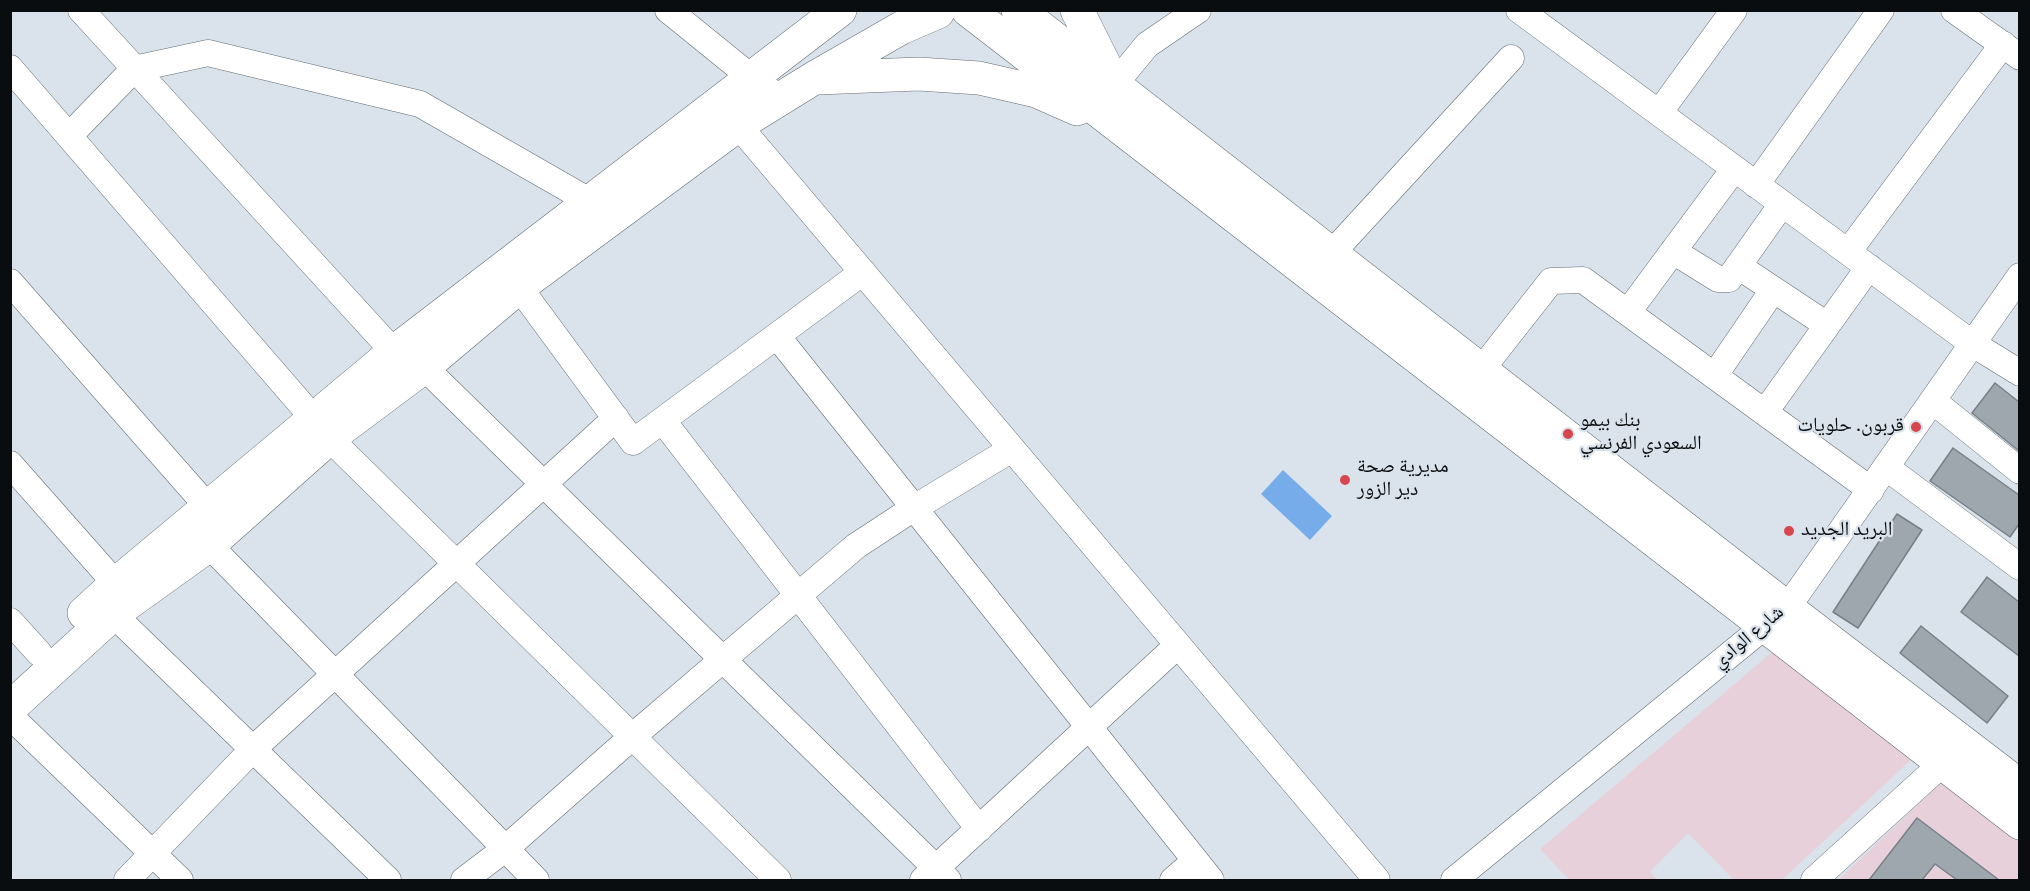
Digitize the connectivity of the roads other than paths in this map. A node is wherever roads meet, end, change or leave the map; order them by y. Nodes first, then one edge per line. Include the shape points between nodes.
1 (81, 10) edge
2 (668, 10) edge
3 (840, 10) edge
4 (1018, 10) edge
5 (1077, 10) edge
6 (1198, 10) edge
7 (1519, 10) edge
8 (1881, 10) edge
9 (1954, 10) edge
10 (948, 11) edge
11 (1733, 11) edge
12 (2011, 50) edge
13 (1511, 58) dead end
14 (10, 68) edge
15 (134, 69) junction
16 (752, 78) junction
17 (814, 78) junction
18 (1114, 85) junction
19 (781, 99) junction
20 (1659, 113) junction
21 (738, 125) junction
22 (1122, 128) junction
23 (69, 136) junction
24 (1734, 169) junction
25 (1756, 185) junction
26 (591, 202) junction
27 (1782, 204) junction
28 (1673, 252) junction
29 (1848, 252) junction
30 (1331, 254) junction
31 (1738, 266) junction
32 (1869, 267) junction
33 (863, 272) junction
34 (2018, 280) edge
35 (10, 282) edge
36 (519, 287) junction
37 (1773, 290) junction
38 (1628, 312) junction
39 (1827, 326) junction
40 (777, 336) junction
41 (1973, 344) junction
42 (394, 352) junction
43 (424, 367) junction
44 (1481, 370) junction
45 (2019, 373) edge
46 (1714, 375) junction
47 (1933, 401) junction
48 (1765, 412) junction
49 (616, 418) junction
50 (663, 421) junction
51 (322, 429) junction
52 (1012, 449) junction
53 (10, 464) edge
54 (1887, 468) junction
55 (2019, 471) edge
56 (543, 484) junction
57 (1872, 490) junction
58 (208, 507) junction
59 (914, 508) junction
60 (209, 546) junction
61 (455, 562) junction
62 (2018, 563) edge
63 (798, 595) junction
64 (115, 599) junction
65 (1776, 617) junction
66 (10, 621) edge
67 (1178, 645) junction
68 (39, 653) junction
69 (723, 659) junction
70 (335, 675) junction
71 (10, 679) edge
72 (10, 708) edge
73 (10, 716) edge
74 (1088, 728) junction
75 (632, 737) junction
76 (253, 749) junction
77 (1943, 764) junction
78 (2019, 786) edge
79 (2019, 823) edge
80 (979, 829) junction
81 (505, 849) junction
82 (153, 855) junction
83 (1203, 871) edge
84 (936, 876) edge
85 (127, 880) edge
86 (180, 880) edge
87 (388, 880) edge
88 (464, 880) edge
89 (536, 880) edge
90 (778, 880) edge
91 (1173, 880) edge
92 (1377, 880) edge
93 (1454, 880) edge
94 (1814, 880) edge

1 - 15 street
2 - 16 street
3 - 16 main road
4 - 18 main road
5 - 18 main road
6 - 18 street via 1147,45
7 - 20 street
8 - 25 street
9 - 12 street
10 - 17 main road via 901,28
10 - 22 main road
11 - 20 street
12 - 29 street
13 - 30 street
14 - 23 street
15 - 23 street
15 - 26 street via 208,53 420,104
15 - 42 street
16 - 19 street
16 - 26 main road
17 - 19 main road
17 - 22 main road via 919,74 979,78 1036,91
18 - 30 main road
19 - 21 main road
20 - 24 street
21 - 33 street
21 - 36 main road
22 - 65 main road
23 - 51 street
24 - 25 street
24 - 28 street
25 - 27 street
26 - 42 main road
27 - 29 street
27 - 31 street
28 - 31 street via 1718,279 1729,279
28 - 38 street
29 - 32 street
30 - 44 main road
31 - 37 street
32 - 39 street
32 - 41 street
33 - 40 street
33 - 52 street
34 - 41 street, شارع الوادي
35 - 58 street
36 - 43 main road
36 - 49 street
37 - 39 street
37 - 46 street
38 - 44 street via 1583,280 1551,281
38 - 46 street
39 - 48 street
40 - 50 street
40 - 59 street
41 - 45 street
41 - 47 street, شارع الوادي
42 - 51 main road
43 - 51 main road
43 - 56 street
44 - 65 main road
46 - 48 street
47 - 54 street, شارع الوادي
47 - 55 street
48 - 57 street
49 - 50 street via 633,442
49 - 56 street
50 - 63 street
51 - 58 main road
51 - 60 main road
51 - 61 street
52 - 59 street
52 - 67 street
53 - 64 street
54 - 57 street, شارع الوادي
54 - 62 street
56 - 61 street
56 - 69 street
57 - 65 street, شارع الوادي
58 - 64 main road
59 - 63 street via 856,546
59 - 74 street
60 - 64 main road
60 - 70 street
61 - 70 street
61 - 75 street
63 - 69 street
63 - 80 street
64 - 68 main road
64 - 72 main road
64 - 76 street
65 - 77 main road
65 - 78 main road
65 - 93 street, شارع الوادي
66 - 68 street
67 - 74 street
67 - 92 street
68 - 71 main road
69 - 75 street
69 - 84 street
70 - 76 street
70 - 81 street
73 - 82 street
74 - 80 street
74 - 83 street
75 - 81 street
75 - 90 street
76 - 82 street
76 - 87 street
77 - 79 main road
77 - 94 street
80 - 84 street
81 - 88 street
81 - 89 street
82 - 85 street
82 - 86 street
83 - 91 street

